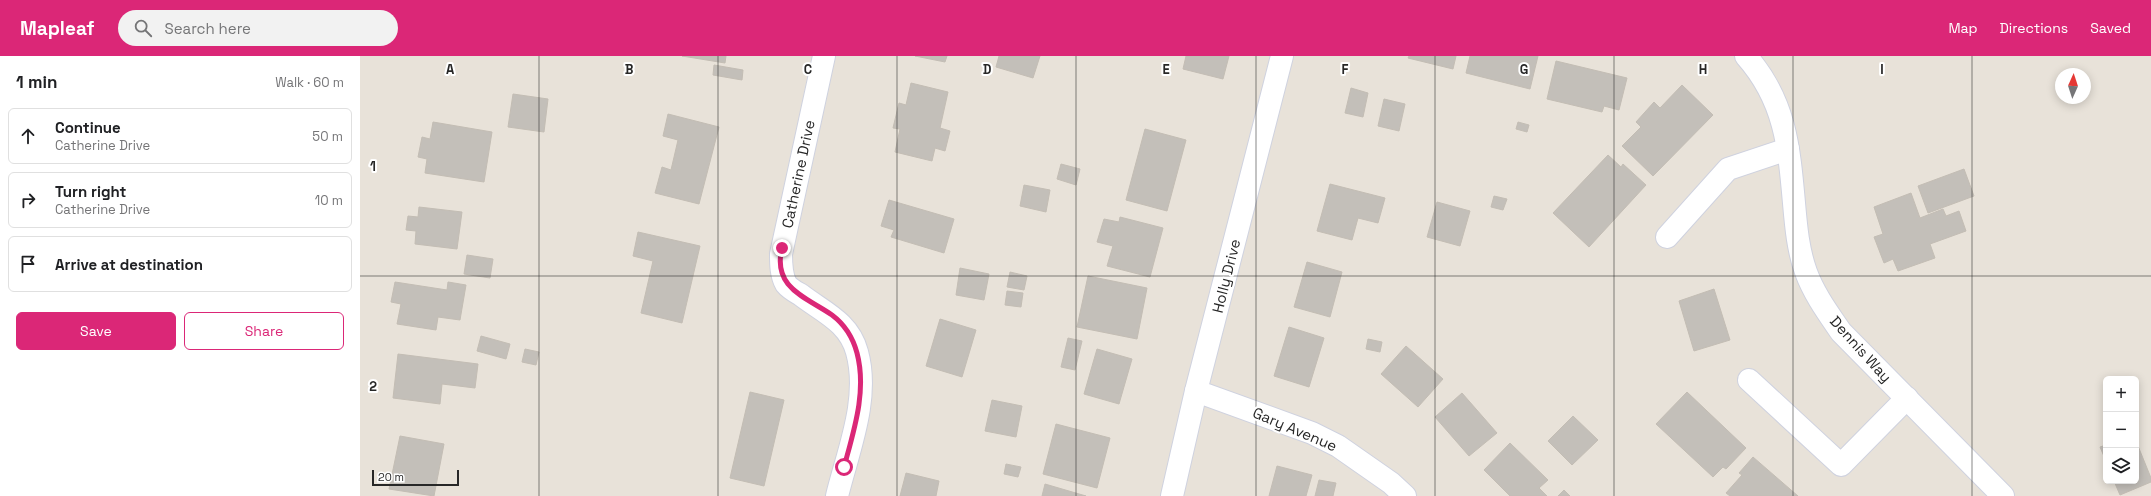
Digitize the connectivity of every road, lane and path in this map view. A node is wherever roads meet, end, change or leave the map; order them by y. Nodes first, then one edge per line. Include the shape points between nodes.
1 (824, 56) edge
2 (1282, 56) edge
3 (1746, 56) edge
4 (1788, 149) junction
5 (1667, 237) dead end
6 (1749, 380) dead end
7 (1196, 391) junction
8 (1906, 398) junction
9 (837, 496) edge
10 (1172, 496) edge
11 (1405, 496) edge
12 (2003, 496) edge

1 - 9 street, Catherine Drive via 781,254 782,274 787,285 836,319 848,332 857,352 861,374 859,401
2 - 7 street, Holly Drive
3 - 4 street, Dennis Way via 1761,73 1776,101
4 - 5 street via 1728,169
4 - 8 street, Dennis Way via 1797,238 1806,272 1820,302 1841,332
6 - 8 street via 1842,464
7 - 10 street, Holly Drive
7 - 11 street, Gary Avenue via 1312,433 1338,446 1386,479
8 - 12 street, Dennis Way

